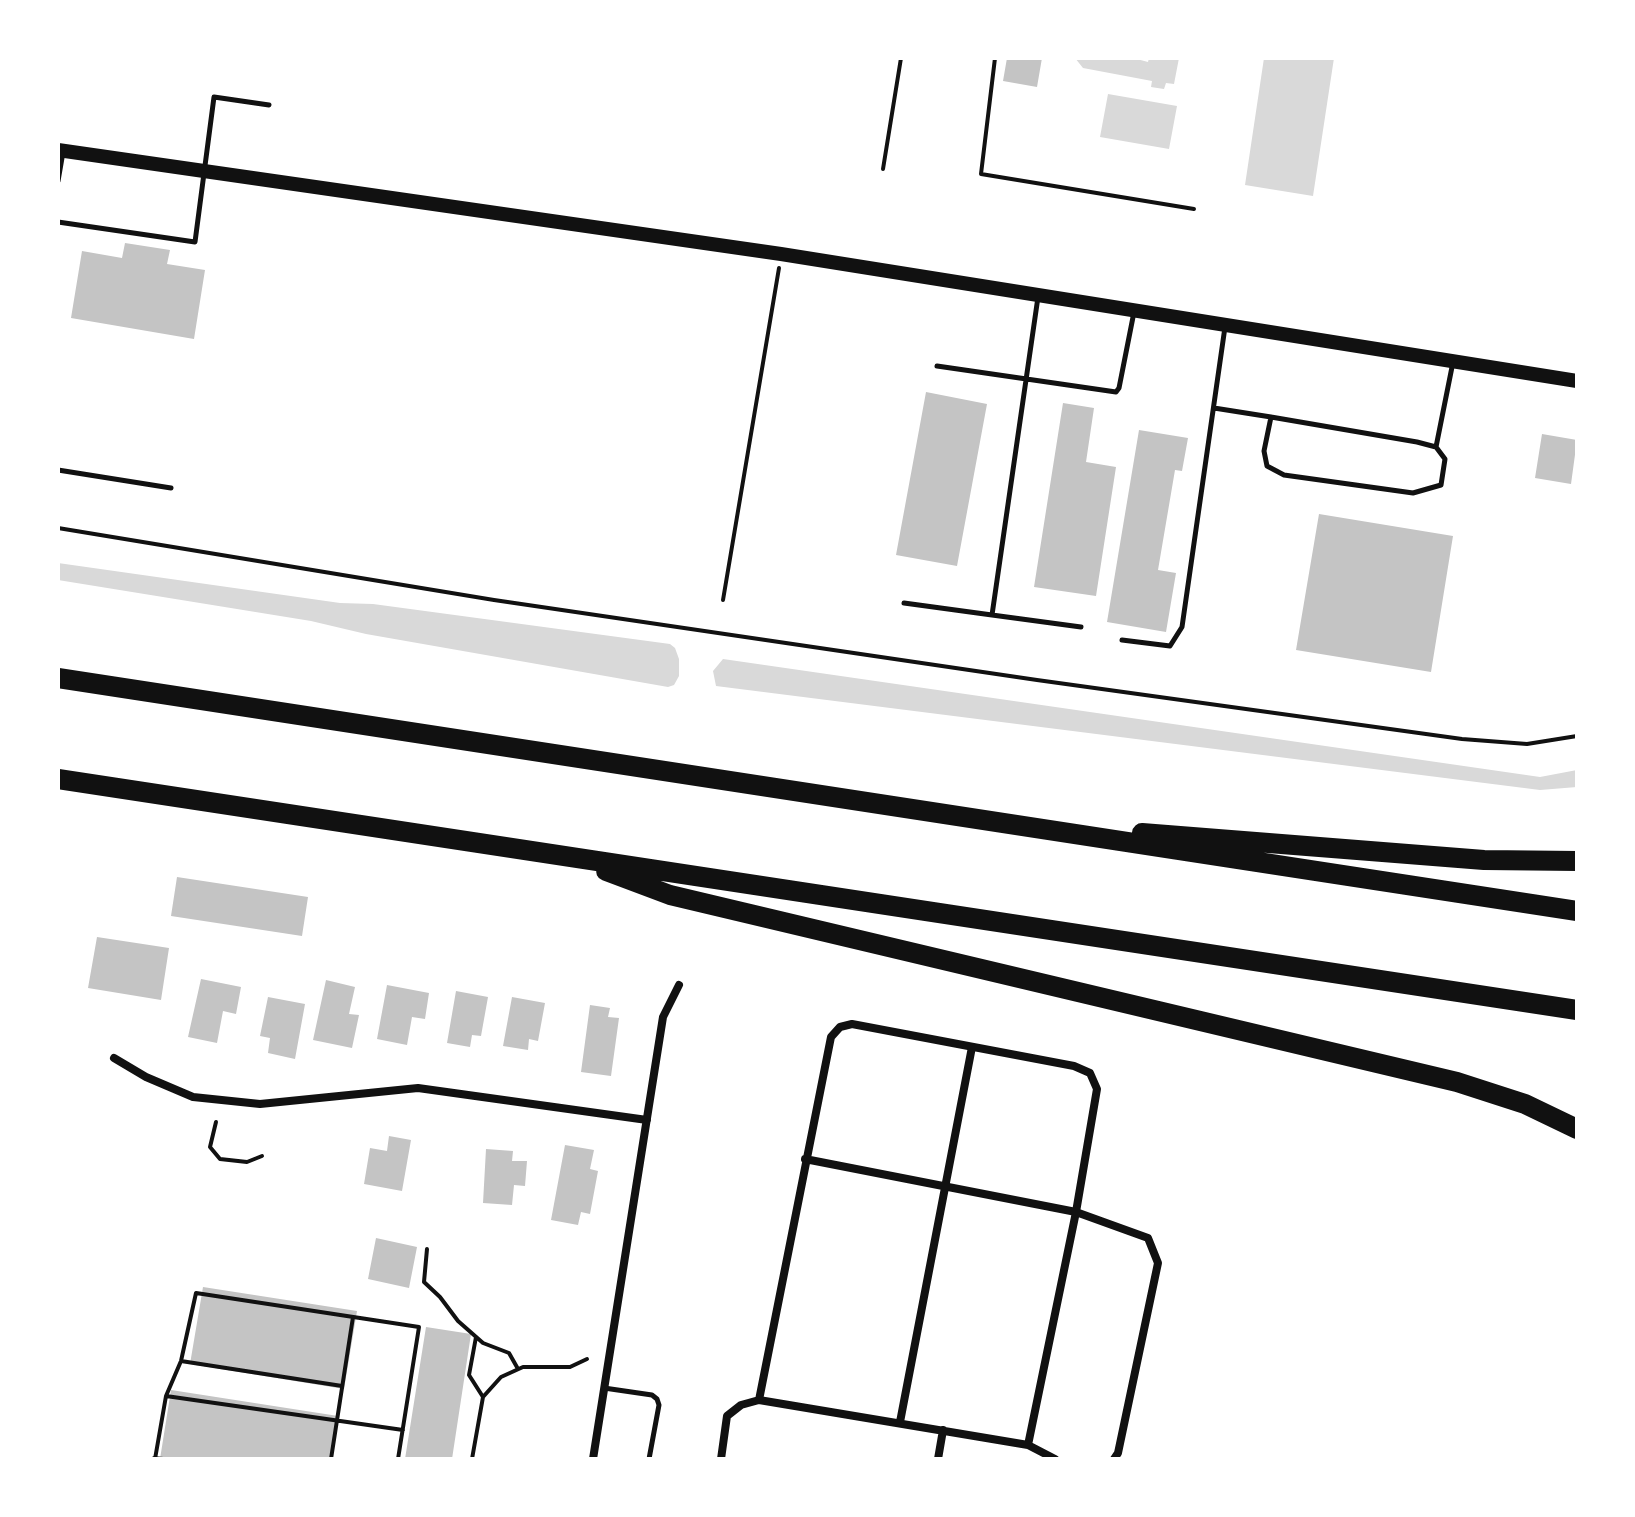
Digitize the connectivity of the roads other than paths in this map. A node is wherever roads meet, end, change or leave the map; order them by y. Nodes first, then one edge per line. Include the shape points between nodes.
1 (269, 105) dead end
2 (61, 151) edge
3 (205, 171) junction
4 (58, 181) edge
5 (58, 222) edge
6 (1038, 296) junction
7 (1134, 311) junction
8 (1226, 326) junction
9 (1453, 361) junction
10 (937, 366) dead end
11 (1025, 379) junction
12 (1577, 381) edge
13 (1214, 408) junction
14 (1271, 417) junction
15 (1436, 447) junction
16 (58, 470) edge
17 (171, 488) dead end
18 (904, 603) dead end
19 (992, 615) junction
20 (1081, 627) dead end
21 (1122, 640) dead end
22 (58, 678) edge
23 (58, 779) edge
24 (973, 819) junction
25 (568, 857) junction
26 (1577, 861) edge
27 (1577, 911) edge
28 (679, 985) dead end
29 (1577, 1010) edge
30 (972, 1047) junction
31 (114, 1058) dead end
32 (647, 1120) junction
33 (1577, 1129) edge
34 (805, 1159) junction
35 (945, 1184) junction
36 (1076, 1212) junction
37 (604, 1388) junction
38 (759, 1400) junction
39 (900, 1422) junction
40 (943, 1430) junction
41 (1028, 1445) junction
42 (593, 1459) edge
43 (649, 1459) edge
44 (721, 1459) edge
45 (938, 1459) edge
46 (1055, 1459) edge
47 (1114, 1459) edge

1 - 3 lane via 214,97
2 - 3 street
2 - 4 lane
3 - 5 lane via 195,242
3 - 6 street
6 - 7 street
6 - 11 lane
7 - 8 street
7 - 11 lane via 1116,392
8 - 9 street
8 - 13 lane
9 - 12 street
9 - 15 lane
10 - 11 lane
11 - 19 lane
13 - 14 lane
13 - 21 lane via 1182,627 1170,646
14 - 15 lane
14 - 15 lane via 1264,451 1267,466 1284,475 1413,493 1441,485 1445,459
16 - 17 lane
18 - 19 lane
19 - 20 lane
22 - 24 highway
23 - 25 highway
24 - 26 highway via 1484,860
24 - 27 highway
25 - 29 highway
25 - 33 highway via 670,895 1457,1082 1525,1104
28 - 32 street via 663,1017
30 - 34 street via 852,1024 840,1027 831,1037
30 - 35 street
30 - 36 street via 1090,1073 1097,1089
31 - 32 street via 193,1097 260,1104 418,1088
32 - 37 street
34 - 35 street
34 - 38 street
35 - 36 street
35 - 39 street
36 - 41 street
36 - 47 street via 1148,1238 1158,1263
37 - 42 street
37 - 43 lane via 657,1399
38 - 39 street
38 - 44 street via 727,1416
39 - 40 street
40 - 41 street
40 - 45 street
41 - 46 street

